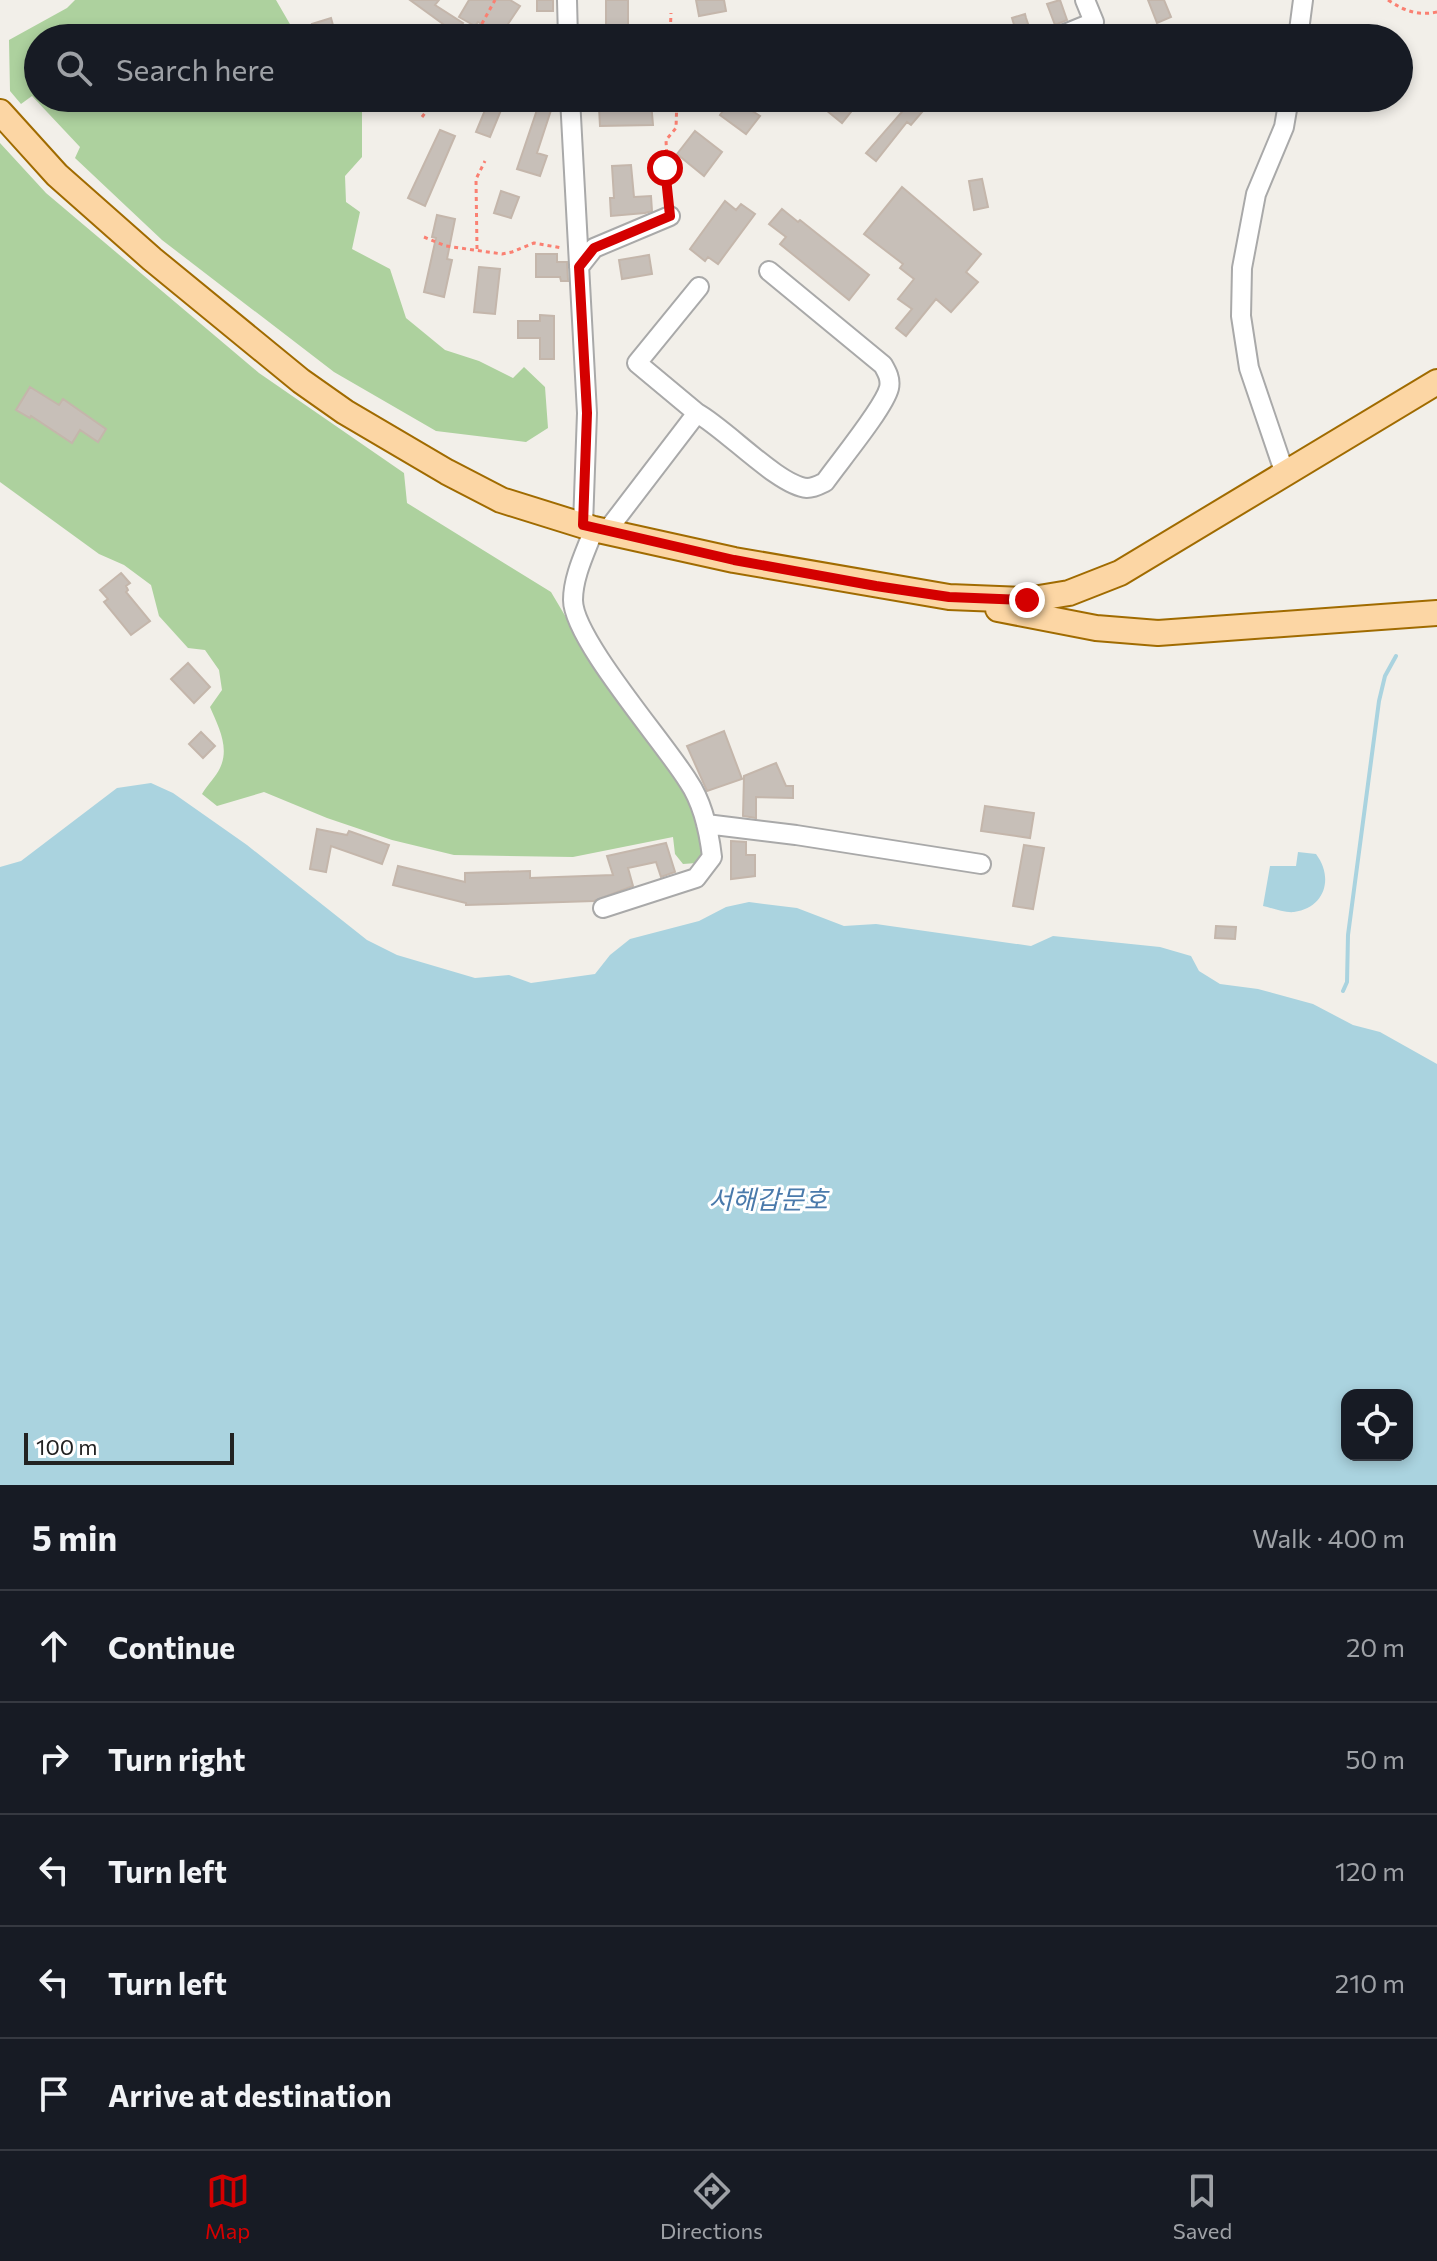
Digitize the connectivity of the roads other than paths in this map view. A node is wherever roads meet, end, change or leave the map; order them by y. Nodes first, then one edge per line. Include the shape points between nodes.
1 (567, 0) edge
2 (1085, 0) edge
3 (1303, 0) edge
4 (568, 24) edge
5 (1089, 24) edge
6 (1300, 24) edge
7 (0, 112) edge
8 (571, 112) edge
9 (1287, 112) edge
10 (670, 216) road end
11 (578, 259) junction
12 (769, 271) dead end
13 (699, 287) dead end
14 (1437, 382) edge
15 (697, 413) junction
16 (1285, 474) junction
17 (594, 529) junction
18 (949, 597) junction
19 (1437, 613) edge
20 (706, 824) junction
21 (981, 864) dead end
22 (603, 908) dead end

1 - 4 street
2 - 5 street via 1094,22
3 - 6 street
7 - 17 main road via 69,185 301,381 383,435 501,500
8 - 11 street
9 - 16 street via 1256,194 1242,268 1241,316 1249,368
10 - 11 street
11 - 17 street
12 - 15 street via 883,365 889,389 817,487 784,480
13 - 15 street via 637,363
14 - 16 main road
15 - 17 street
16 - 18 main road via 1120,573 1069,593 1027,600
17 - 18 main road via 734,560
17 - 20 street via 575,584 575,611 584,634 690,783
18 - 19 main road via 1031,617 1158,633
20 - 21 street
20 - 22 street via 712,857 696,878

